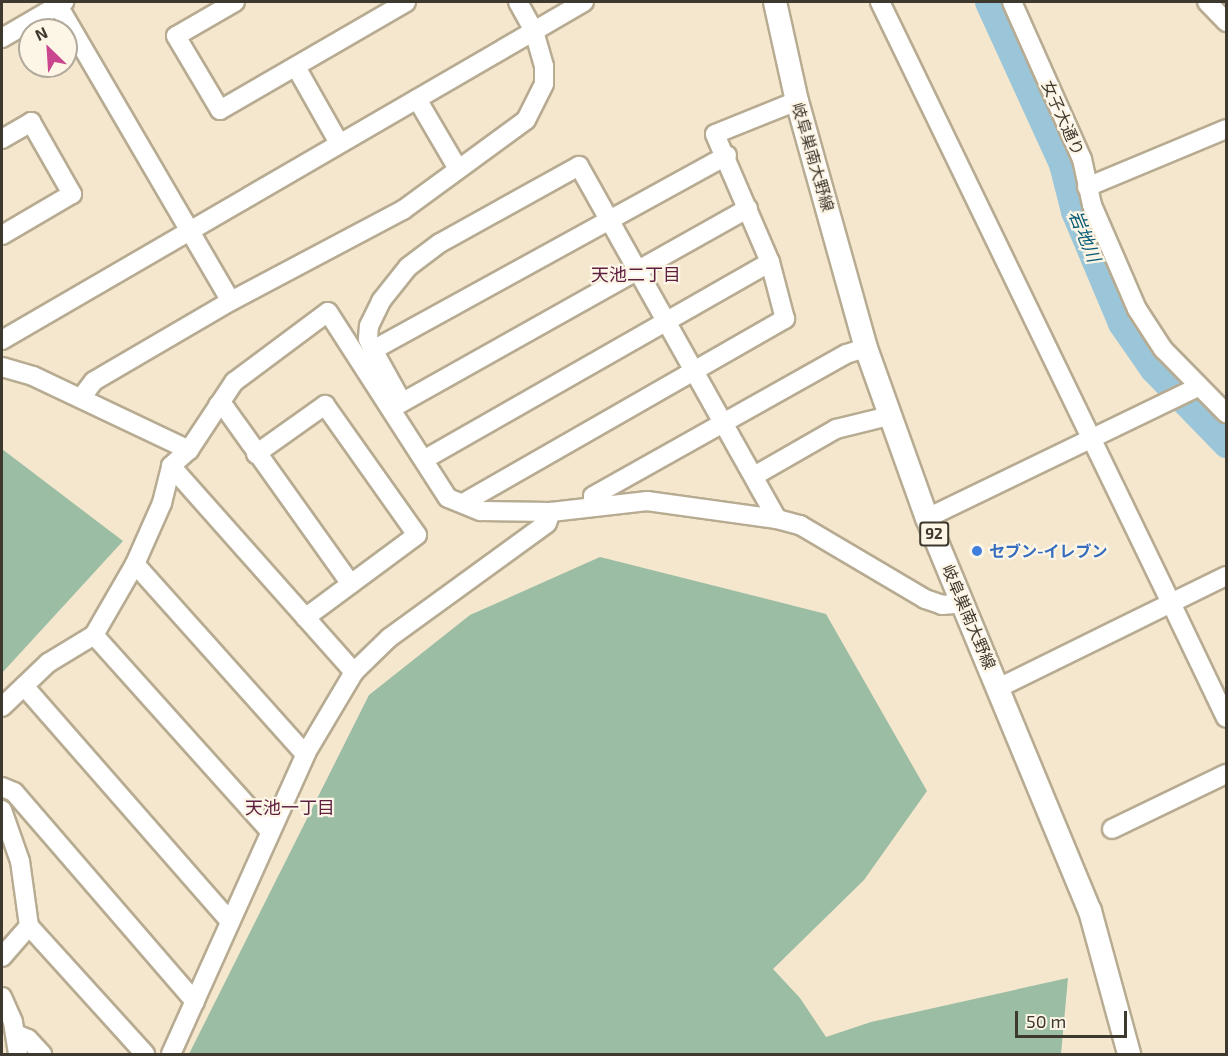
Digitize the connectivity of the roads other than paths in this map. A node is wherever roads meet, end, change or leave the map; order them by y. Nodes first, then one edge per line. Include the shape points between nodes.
1 (236, 2) edge
2 (406, 2) edge
3 (518, 2) edge
4 (584, 2) edge
5 (775, 2) edge
6 (880, 2) edge
7 (1012, 2) edge
8 (1207, 2) edge
9 (60, 3) edge
10 (1227, 22) edge
11 (534, 31) junction
12 (2, 38) edge
13 (296, 67) junction
14 (417, 99) junction
15 (797, 101) junction
16 (1227, 129) edge
17 (2, 139) edge
18 (339, 144) junction
19 (727, 155) junction
20 (458, 169) junction
21 (1087, 187) junction
22 (748, 208) junction
23 (608, 220) junction
24 (189, 230) junction
25 (2, 235) edge
26 (770, 262) junction
27 (637, 270) junction
28 (231, 301) junction
29 (666, 322) junction
30 (2, 340) edge
31 (866, 348) junction
32 (373, 350) junction
33 (2, 368) edge
34 (694, 370) junction
35 (1195, 390) junction
36 (81, 398) junction
37 (218, 405) junction
38 (397, 405) junction
39 (1227, 413) edge
40 (890, 416) junction
41 (724, 422) junction
42 (1093, 440) junction
43 (189, 450) junction
44 (256, 453) junction
45 (425, 459) junction
46 (171, 466) junction
47 (754, 476) junction
48 (465, 502) junction
49 (596, 506) junction
50 (551, 512) junction
51 (927, 518) junction
52 (777, 519) junction
53 (135, 564) junction
54 (1227, 576) edge
55 (351, 584) junction
56 (963, 603) junction
57 (1171, 603) junction
58 (305, 618) junction
59 (94, 635) junction
60 (354, 672) junction
61 (24, 686) junction
62 (998, 688) junction
63 (2, 707) edge
64 (1227, 718) edge
65 (305, 754) junction
66 (1227, 774) edge
67 (2, 787) edge
68 (2, 810) edge
69 (1112, 829) dead end
70 (270, 831) junction
71 (230, 921) junction
72 (29, 926) junction
73 (2, 957) edge
74 (2, 997) edge
75 (195, 1002) junction
76 (16, 1034) junction
77 (18, 1054) edge
78 (42, 1054) edge
79 (145, 1054) edge
80 (171, 1054) edge
81 (1129, 1054) edge

1 - 13 street via 176,36 220,110
2 - 13 street
3 - 11 street
4 - 11 street
5 - 15 main road, 岐阜巣南大野線 / 92
6 - 42 street
7 - 21 street, 女子大通り via 1082,159
8 - 10 street
9 - 12 street
9 - 24 street
11 - 14 street
11 - 20 street via 544,66 544,84 526,120
13 - 18 street
14 - 18 street
14 - 20 street
15 - 19 street via 715,134
15 - 31 main road, 岐阜巣南大野線 / 92
16 - 21 street
17 - 25 street via 31,122 72,194
18 - 24 street
19 - 22 street
19 - 23 street
20 - 28 street via 403,210
21 - 35 street, 女子大通り via 1110,254 1137,309
22 - 26 street
22 - 27 street
23 - 27 street
23 - 32 street
23 - 32 street via 579,166 440,243 408,267 381,301 369,326 368,339
24 - 28 street
24 - 30 street
26 - 29 street
26 - 34 street via 784,319
27 - 29 street
27 - 38 street
28 - 36 street via 94,381
29 - 34 street
29 - 45 street
31 - 40 main road, 岐阜巣南大野線 / 92
31 - 41 street via 846,354
32 - 38 street
33 - 36 street
34 - 41 street
34 - 48 street
35 - 39 street, 女子大通り
35 - 42 street
36 - 43 street
37 - 38 street via 234,382 328,312
37 - 43 street
37 - 44 street via 226,409
38 - 45 street
40 - 47 street via 836,429
40 - 51 main road, 岐阜巣南大野線 / 92
41 - 47 street
41 - 49 street via 593,496
42 - 51 street
42 - 57 street
43 - 46 street
44 - 55 street
44 - 55 street via 325,405 417,536
45 - 48 street via 448,498
46 - 53 street via 162,503
46 - 58 street
47 - 52 street
48 - 50 street via 481,511
49 - 50 street
49 - 52 street via 647,501
50 - 60 street via 547,524 389,638
51 - 56 main road, 岐阜巣南大野線 / 92
52 - 56 street via 800,525 925,599 942,605
53 - 59 street
53 - 65 street
54 - 57 street
55 - 58 street
56 - 62 main road, 岐阜巣南大野線 / 92
57 - 62 street
57 - 64 street
58 - 60 street
59 - 61 street via 48,663
59 - 70 street
60 - 65 street
61 - 63 street
61 - 71 street
62 - 81 main road, 岐阜巣南大野線 / 92 via 1090,911
65 - 70 street
66 - 69 street
67 - 75 street via 14,792
68 - 72 street via 20,861
70 - 71 street
71 - 75 street
72 - 73 street
72 - 79 street
74 - 76 street
75 - 80 street
76 - 77 street
76 - 78 street via 28,1039

